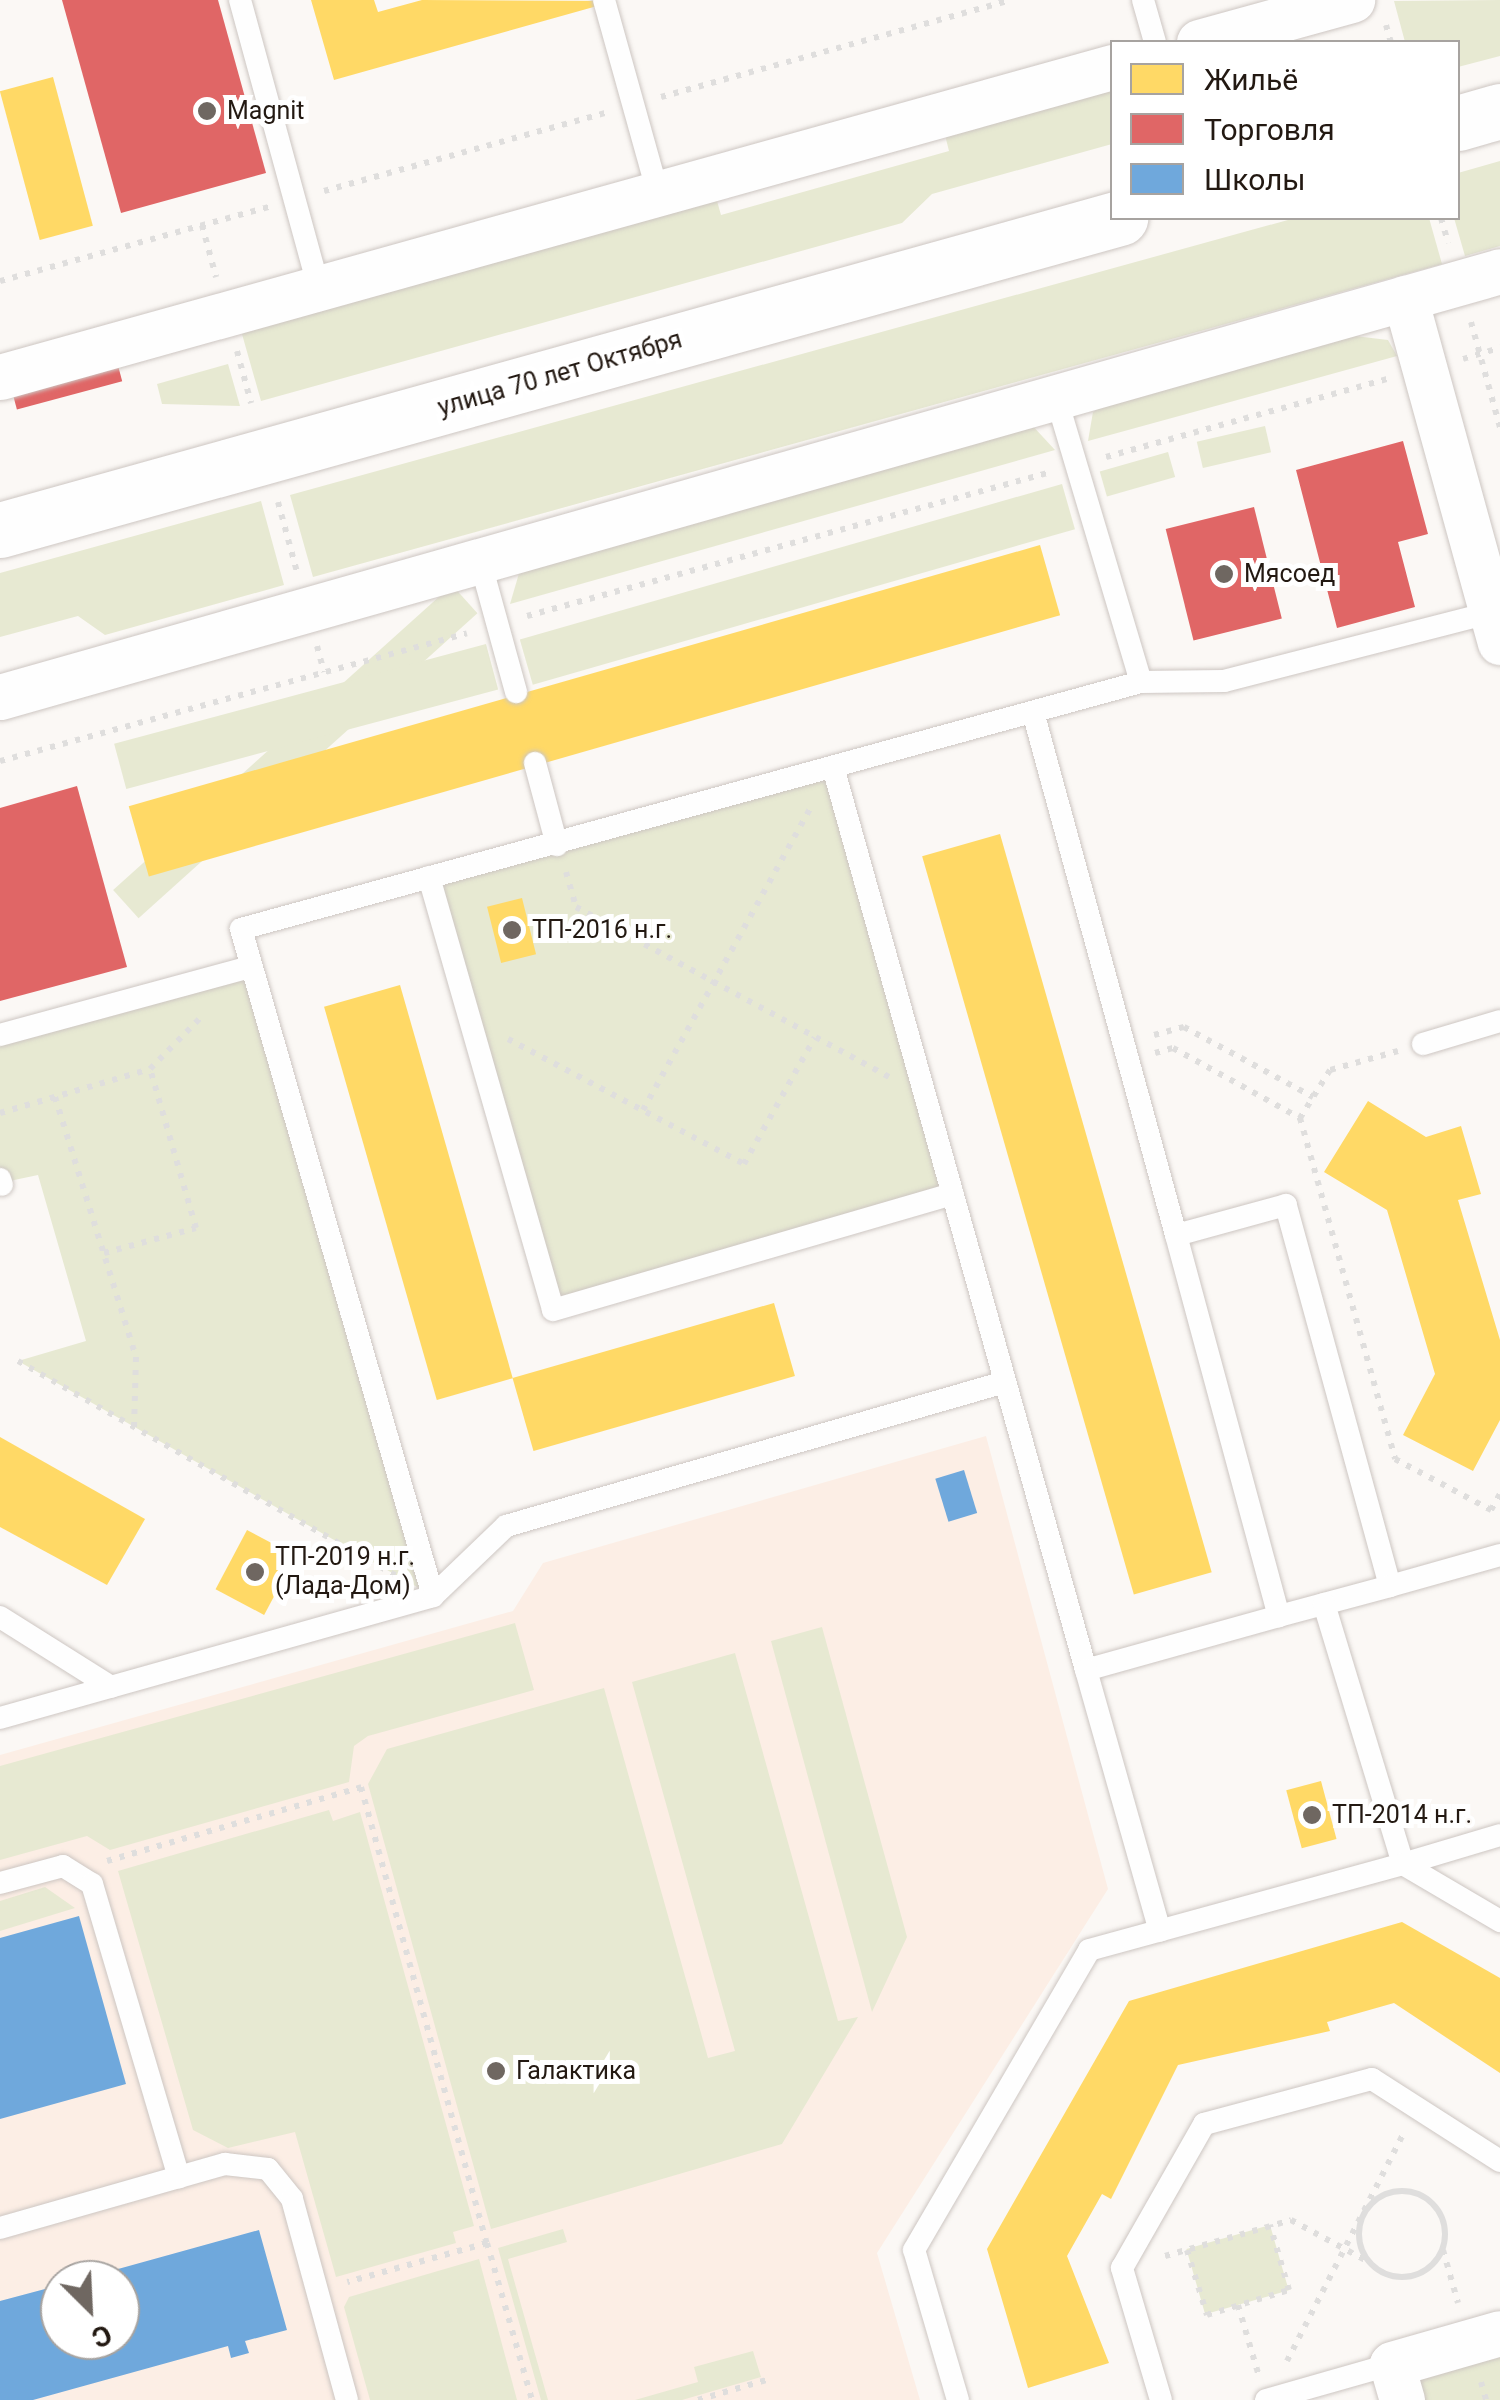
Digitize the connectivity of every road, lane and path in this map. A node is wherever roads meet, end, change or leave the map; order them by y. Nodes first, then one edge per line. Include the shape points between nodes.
1 (240, 0) edge
2 (604, 0) edge
3 (1010, 0) edge
4 (1142, 0) edge
5 (1352, 0) edge
6 (1153, 40) edge
7 (1206, 40) edge
8 (1110, 68) edge
9 (634, 105) junction
10 (1500, 111) edge
11 (1460, 122) edge
12 (658, 193) junction
13 (295, 199) junction
14 (1113, 220) edge
15 (1500, 271) edge
16 (0, 281) edge
17 (320, 288) junction
18 (1405, 298) junction
19 (1500, 348) edge
20 (1480, 354) junction
21 (1424, 369) junction
22 (0, 377) edge
23 (1056, 397) junction
24 (1500, 427) edge
25 (1076, 465) junction
26 (0, 530) edge
27 (480, 561) junction
28 (498, 624) junction
29 (1496, 627) edge
30 (1140, 682) junction
31 (516, 692) dead end
32 (0, 697) edge
33 (1032, 712) junction
34 (0, 761) edge
35 (535, 763) dead end
36 (833, 767) junction
37 (558, 845) junction
38 (429, 877) junction
39 (250, 967) junction
40 (714, 981) junction
41 (468, 1018) junction
42 (1500, 1023) edge
43 (0, 1036) edge
44 (814, 1037) junction
45 (1423, 1044) joint
46 (1126, 1053) junction
47 (150, 1068) junction
48 (55, 1097) junction
49 (926, 1097) junction
50 (1313, 1097) junction
51 (643, 1110) junction
52 (0, 1114) edge
53 (1300, 1118) junction
54 (953, 1194) junction
55 (1176, 1235) junction
56 (104, 1253) junction
57 (18, 1362) dead end
58 (1005, 1382) junction
59 (134, 1427) junction
60 (1500, 1494) edge
61 (1500, 1554) edge
62 (1390, 1586) junction
63 (433, 1596) junction
64 (1324, 1604) junction
65 (1279, 1616) junction
66 (0, 1617) edge
67 (1086, 1670) junction
68 (111, 1687) junction
69 (0, 1718) edge
70 (1500, 1835) edge
71 (1403, 1864) junction
72 (77, 1870) junction
73 (0, 1883) edge
74 (1500, 1921) edge
75 (1160, 1930) junction
76 (1416, 2108) junction
77 (1500, 2161) edge
78 (179, 2177) junction
79 (1362, 2218) junction
80 (1270, 2225) junction
81 (0, 2228) edge
82 (487, 2242) junction
83 (1187, 2250) junction
84 (1345, 2250) junction
85 (1368, 2261) junction
86 (1122, 2268) junction
87 (317, 2290) junction
88 (1238, 2306) junction
89 (1500, 2334) edge
90 (770, 2379) dead end
91 (1397, 2382) edge
92 (346, 2400) edge
93 (532, 2400) edge
94 (698, 2400) edge
95 (958, 2400) edge
96 (1161, 2400) edge
97 (1266, 2400) edge

1 - 13 lane
2 - 9 lane
3 - 9 path
4 - 6 lane
5 - 7 street
8 - 12 street
9 - 12 lane
9 - 13 path
10 - 11 main road
12 - 17 street
13 - 16 path
13 - 17 lane
14 - 26 main road, улица 70 лет Октября
15 - 18 street
17 - 22 street
18 - 21 street
18 - 23 street
19 - 20 path
20 - 21 path
20 - 24 path
21 - 25 path
21 - 29 street
23 - 25 lane
23 - 27 street
25 - 28 path
25 - 30 lane
27 - 28 lane
27 - 32 street
28 - 31 lane
28 - 34 path
29 - 30 lane via 1224,681
30 - 33 lane
33 - 36 lane
33 - 46 lane
35 - 37 lane
36 - 37 lane
36 - 40 path
36 - 49 lane
37 - 38 lane
37 - 40 path via 576,907
38 - 39 lane via 241,929
38 - 41 lane
39 - 43 lane
39 - 47 path
39 - 63 lane
40 - 44 path
40 - 51 path
41 - 51 path
41 - 54 lane via 553,1310
42 - 45 lane
44 - 49 path
44 - 51 path via 744,1164
45 - 50 path via 1330,1070
46 - 50 path via 1184,1027
46 - 53 path via 1173,1048
46 - 55 lane
47 - 48 path
47 - 56 path via 196,1228
48 - 52 path
48 - 56 path
49 - 54 lane
50 - 53 path
53 - 60 path via 1394,1459 1491,1510
54 - 58 lane
55 - 62 lane via 1286,1205
55 - 65 lane
56 - 59 path via 136,1357
57 - 59 path
58 - 63 lane via 506,1526
58 - 67 lane
59 - 63 path
61 - 62 lane
62 - 64 lane
63 - 68 lane
64 - 65 lane
64 - 71 lane
65 - 67 lane
66 - 68 lane
67 - 75 lane
68 - 69 lane
70 - 71 lane
71 - 74 lane
71 - 75 lane
72 - 73 lane
72 - 78 lane via 104,1905
72 - 82 path via 360,1787
75 - 95 lane via 1090,1950 914,2250
76 - 77 lane
76 - 79 path
76 - 86 lane via 1372,2080 1204,2124
78 - 81 lane
78 - 87 lane via 248,2162 283,2181
79 - 84 path
79 - 85 path
79 - 85 path via 1396,2191 1425,2197 1444,2220 1443,2250 1423,2272 1393,2276
80 - 83 path
80 - 84 path via 1291,2220
80 - 88 path via 1289,2290
82 - 87 path
82 - 93 path
83 - 86 path
83 - 88 path via 1207,2315
84 - 85 path
84 - 97 path
86 - 96 lane
87 - 92 lane
88 - 97 path
89 - 91 street
90 - 94 path
91 - 97 lane

